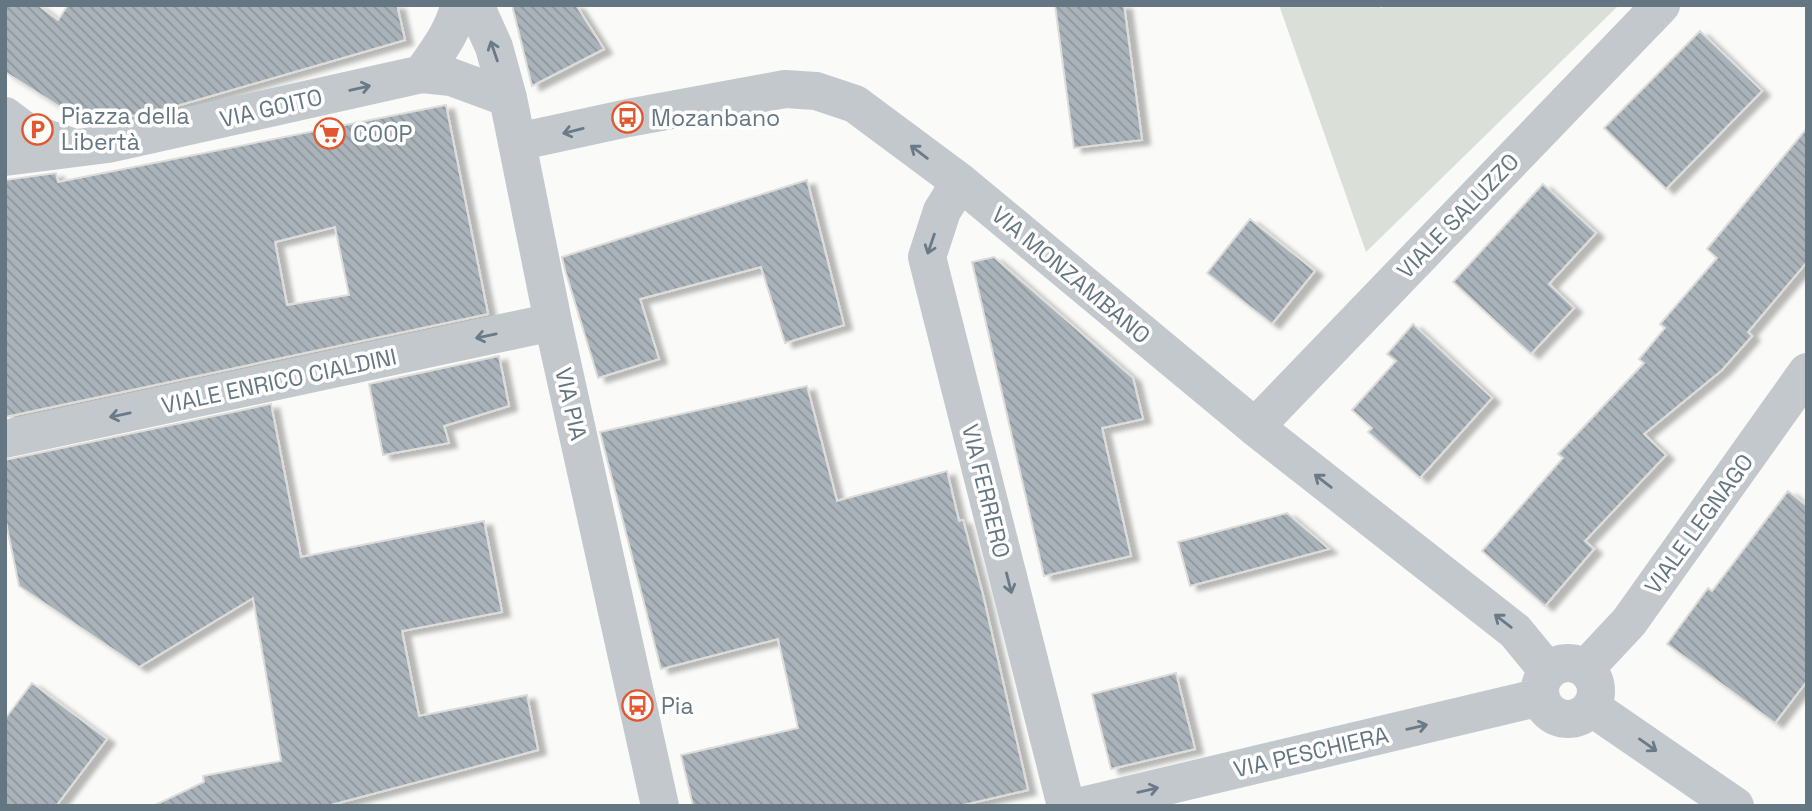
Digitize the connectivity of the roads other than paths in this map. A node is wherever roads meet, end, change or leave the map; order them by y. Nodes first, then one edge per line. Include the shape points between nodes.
1 (459, 5) edge
2 (475, 5) edge
3 (1661, 5) edge
4 (422, 74) junction
5 (508, 98) junction
6 (5, 116) edge
7 (517, 142) junction
8 (78, 149) junction
9 (5, 157) edge
10 (960, 182) junction
11 (552, 322) junction
12 (1800, 395) edge
13 (1255, 427) junction
14 (5, 439) edge
15 (1558, 679) junction
16 (1591, 707) junction
17 (660, 806) edge
18 (1066, 806) edge
19 (1082, 806) edge
20 (1735, 806) edge

1 - 4 street via 457,18
5 -> 2 street, VIA PIA via 494,47
3 - 13 street, VIALE SALUZZO
4 - 5 street, VIA GOITO via 451,77
8 -> 4 street, VIA GOITO
5 - 7 street, VIA PIA
6 - 8 street via 25,131
10 -> 7 street, VIA MONZAMBANO via 855,104 816,91 785,89
7 - 11 street, VIA PIA
8 - 9 street, VIA GOITO
10 - 13 street, VIA MONZAMBANO
10 -> 18 street, VIA FERRERO via 942,211 927,257
11 -> 14 street, VIALE ENRICO CIALDINI
11 - 17 street, VIA PIA
12 - 15 street, VIALE LEGNAGO via 1629,622
15 -> 13 street, VIA MONZAMBANO via 1515,631
15 - 16 street via 1591,675 1596,689
15 - 16 street via 1543,704 1551,714 1571,719
19 -> 15 street, VIA PESCHIERA
16 -> 20 street

